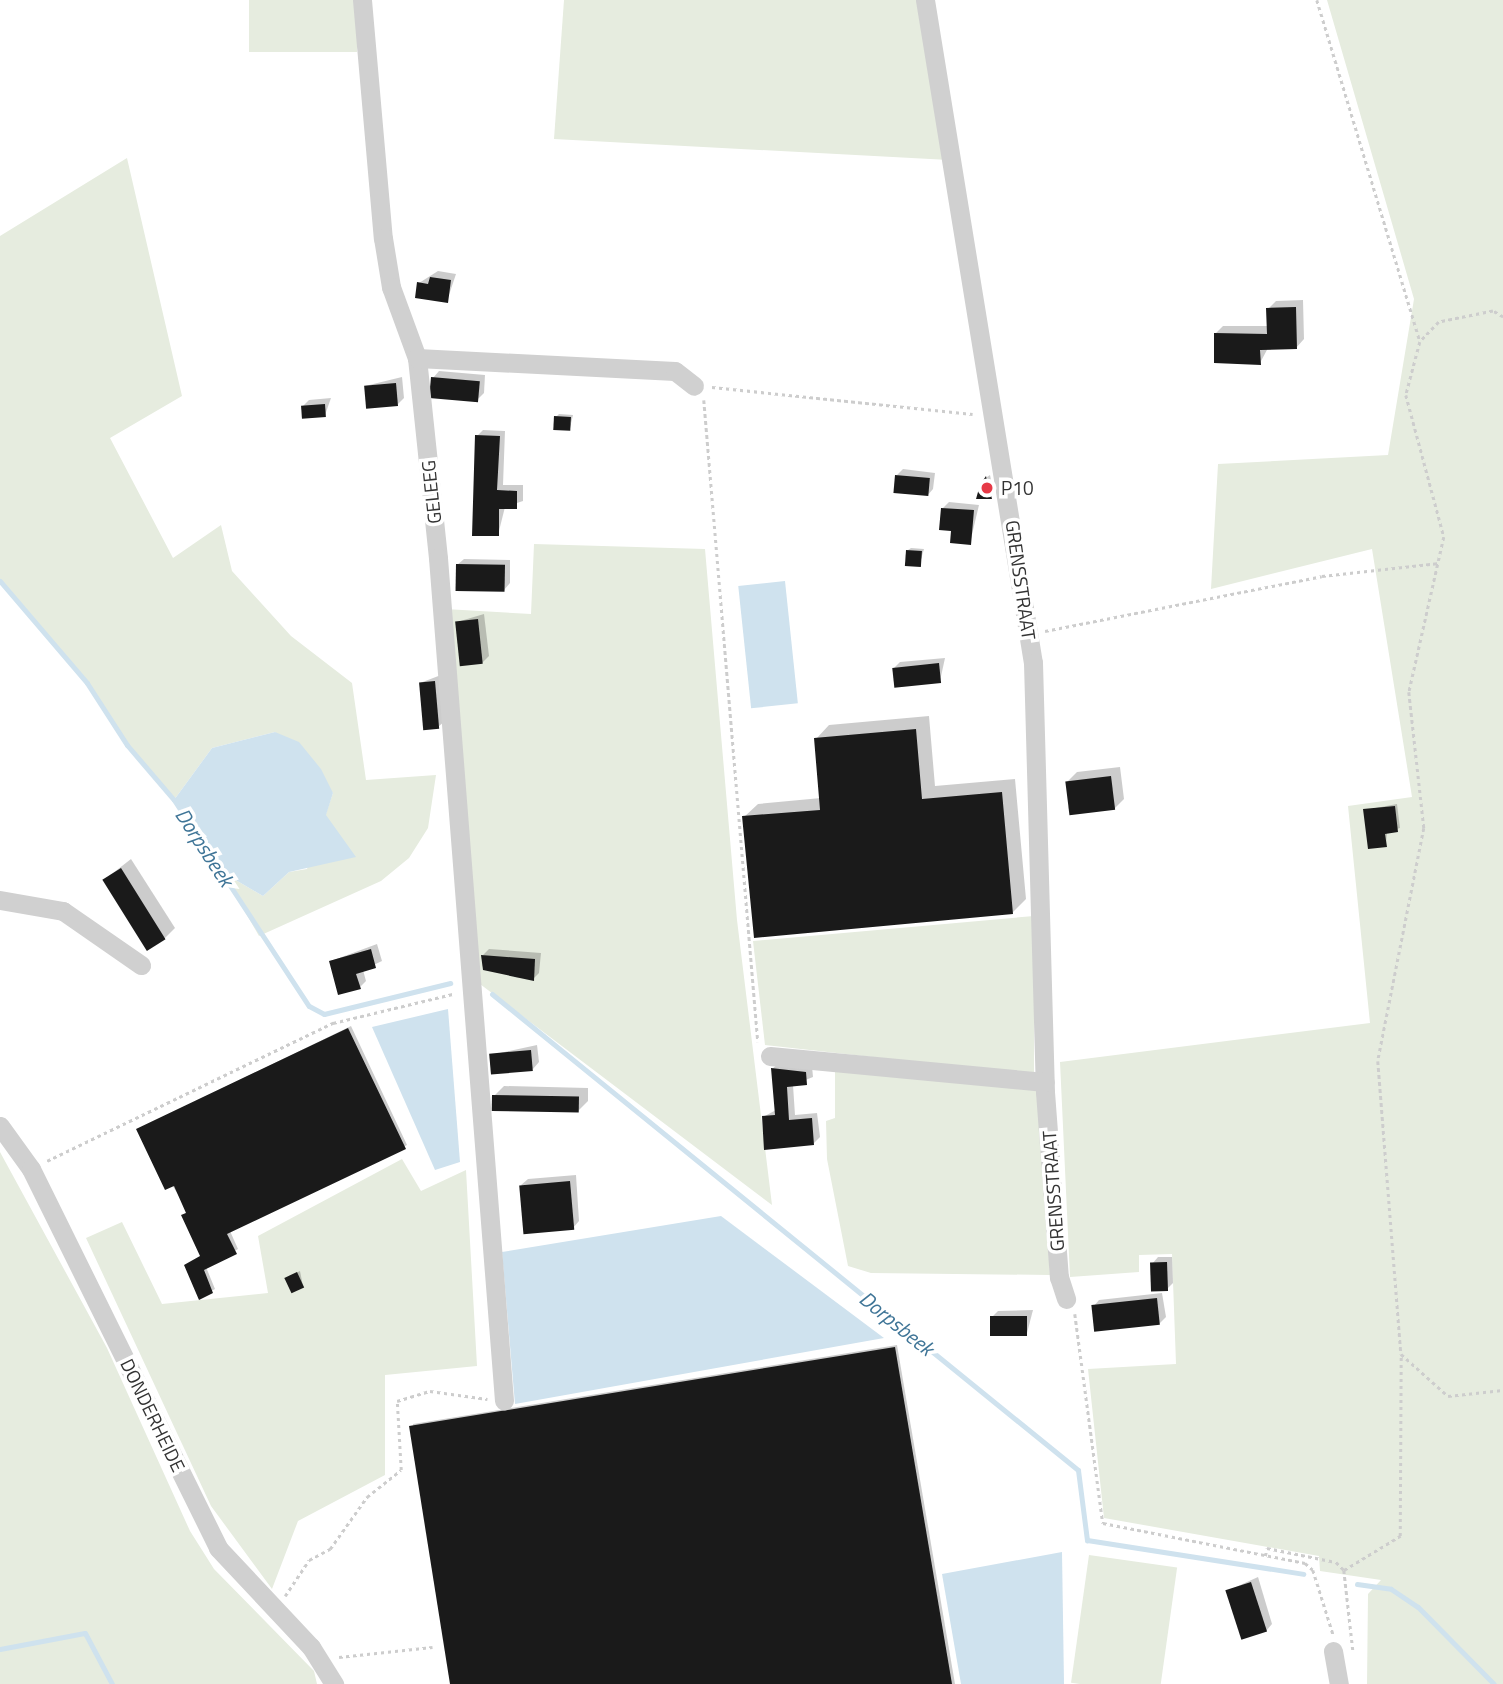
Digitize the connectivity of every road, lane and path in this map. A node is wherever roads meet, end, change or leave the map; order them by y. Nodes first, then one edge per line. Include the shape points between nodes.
1 (362, 0) edge
2 (925, 0) edge
3 (1317, 0) edge
4 (1503, 317) edge
5 (1420, 342) junction
6 (417, 358) junction
7 (694, 386) junction
8 (994, 416) junction
9 (1438, 563) junction
10 (1028, 634) junction
11 (0, 900) edge
12 (141, 965) dead end
13 (477, 990) junction
14 (771, 1056) joint
15 (1045, 1082) junction
16 (0, 1126) edge
17 (31, 1169) junction
18 (1066, 1299) joint
19 (1401, 1354) junction
20 (1503, 1390) edge
21 (504, 1400) joint
22 (1265, 1556) junction
23 (1344, 1570) junction
24 (274, 1613) junction
25 (432, 1647) dead end
26 (1343, 1652) junction
27 (319, 1659) junction
28 (334, 1684) edge
29 (1339, 1684) edge

1 - 6 street, GELEEG via 383,238 391,287
2 - 8 street, GRENSSTRAAT
3 - 5 path
4 - 5 path via 1493,311 1439,322
5 - 9 path via 1406,395 1444,537
6 - 7 street via 675,371
6 - 13 street, GELEEG
7 - 8 path
7 - 14 path via 704,399 759,1045
8 - 10 street, GRENSSTRAAT
9 - 10 path via 1322,576
9 - 19 path via 1409,692 1424,828 1378,1061
10 - 15 street, GRENSSTRAAT
11 - 12 street via 63,911
13 - 17 path via 333,1023
13 - 21 street, GELEEG
14 - 15 street
15 - 18 street, GRENSSTRAAT via 1059,1277
16 - 17 street, DONDERHEIDE
17 - 24 street, DONDERHEIDE via 213,1539
18 - 22 path via 1080,1321 1103,1523
19 - 20 path via 1448,1396
19 - 23 path via 1400,1536
21 - 24 path via 430,1391 397,1401 401,1470 367,1497 330,1549 309,1560
22 - 23 path via 1267,1548 1336,1562
22 - 26 path via 1313,1570
23 - 26 path
24 - 27 street, DONDERHEIDE
25 - 27 path
26 - 29 street
27 - 28 street, DONDERHEIDE

